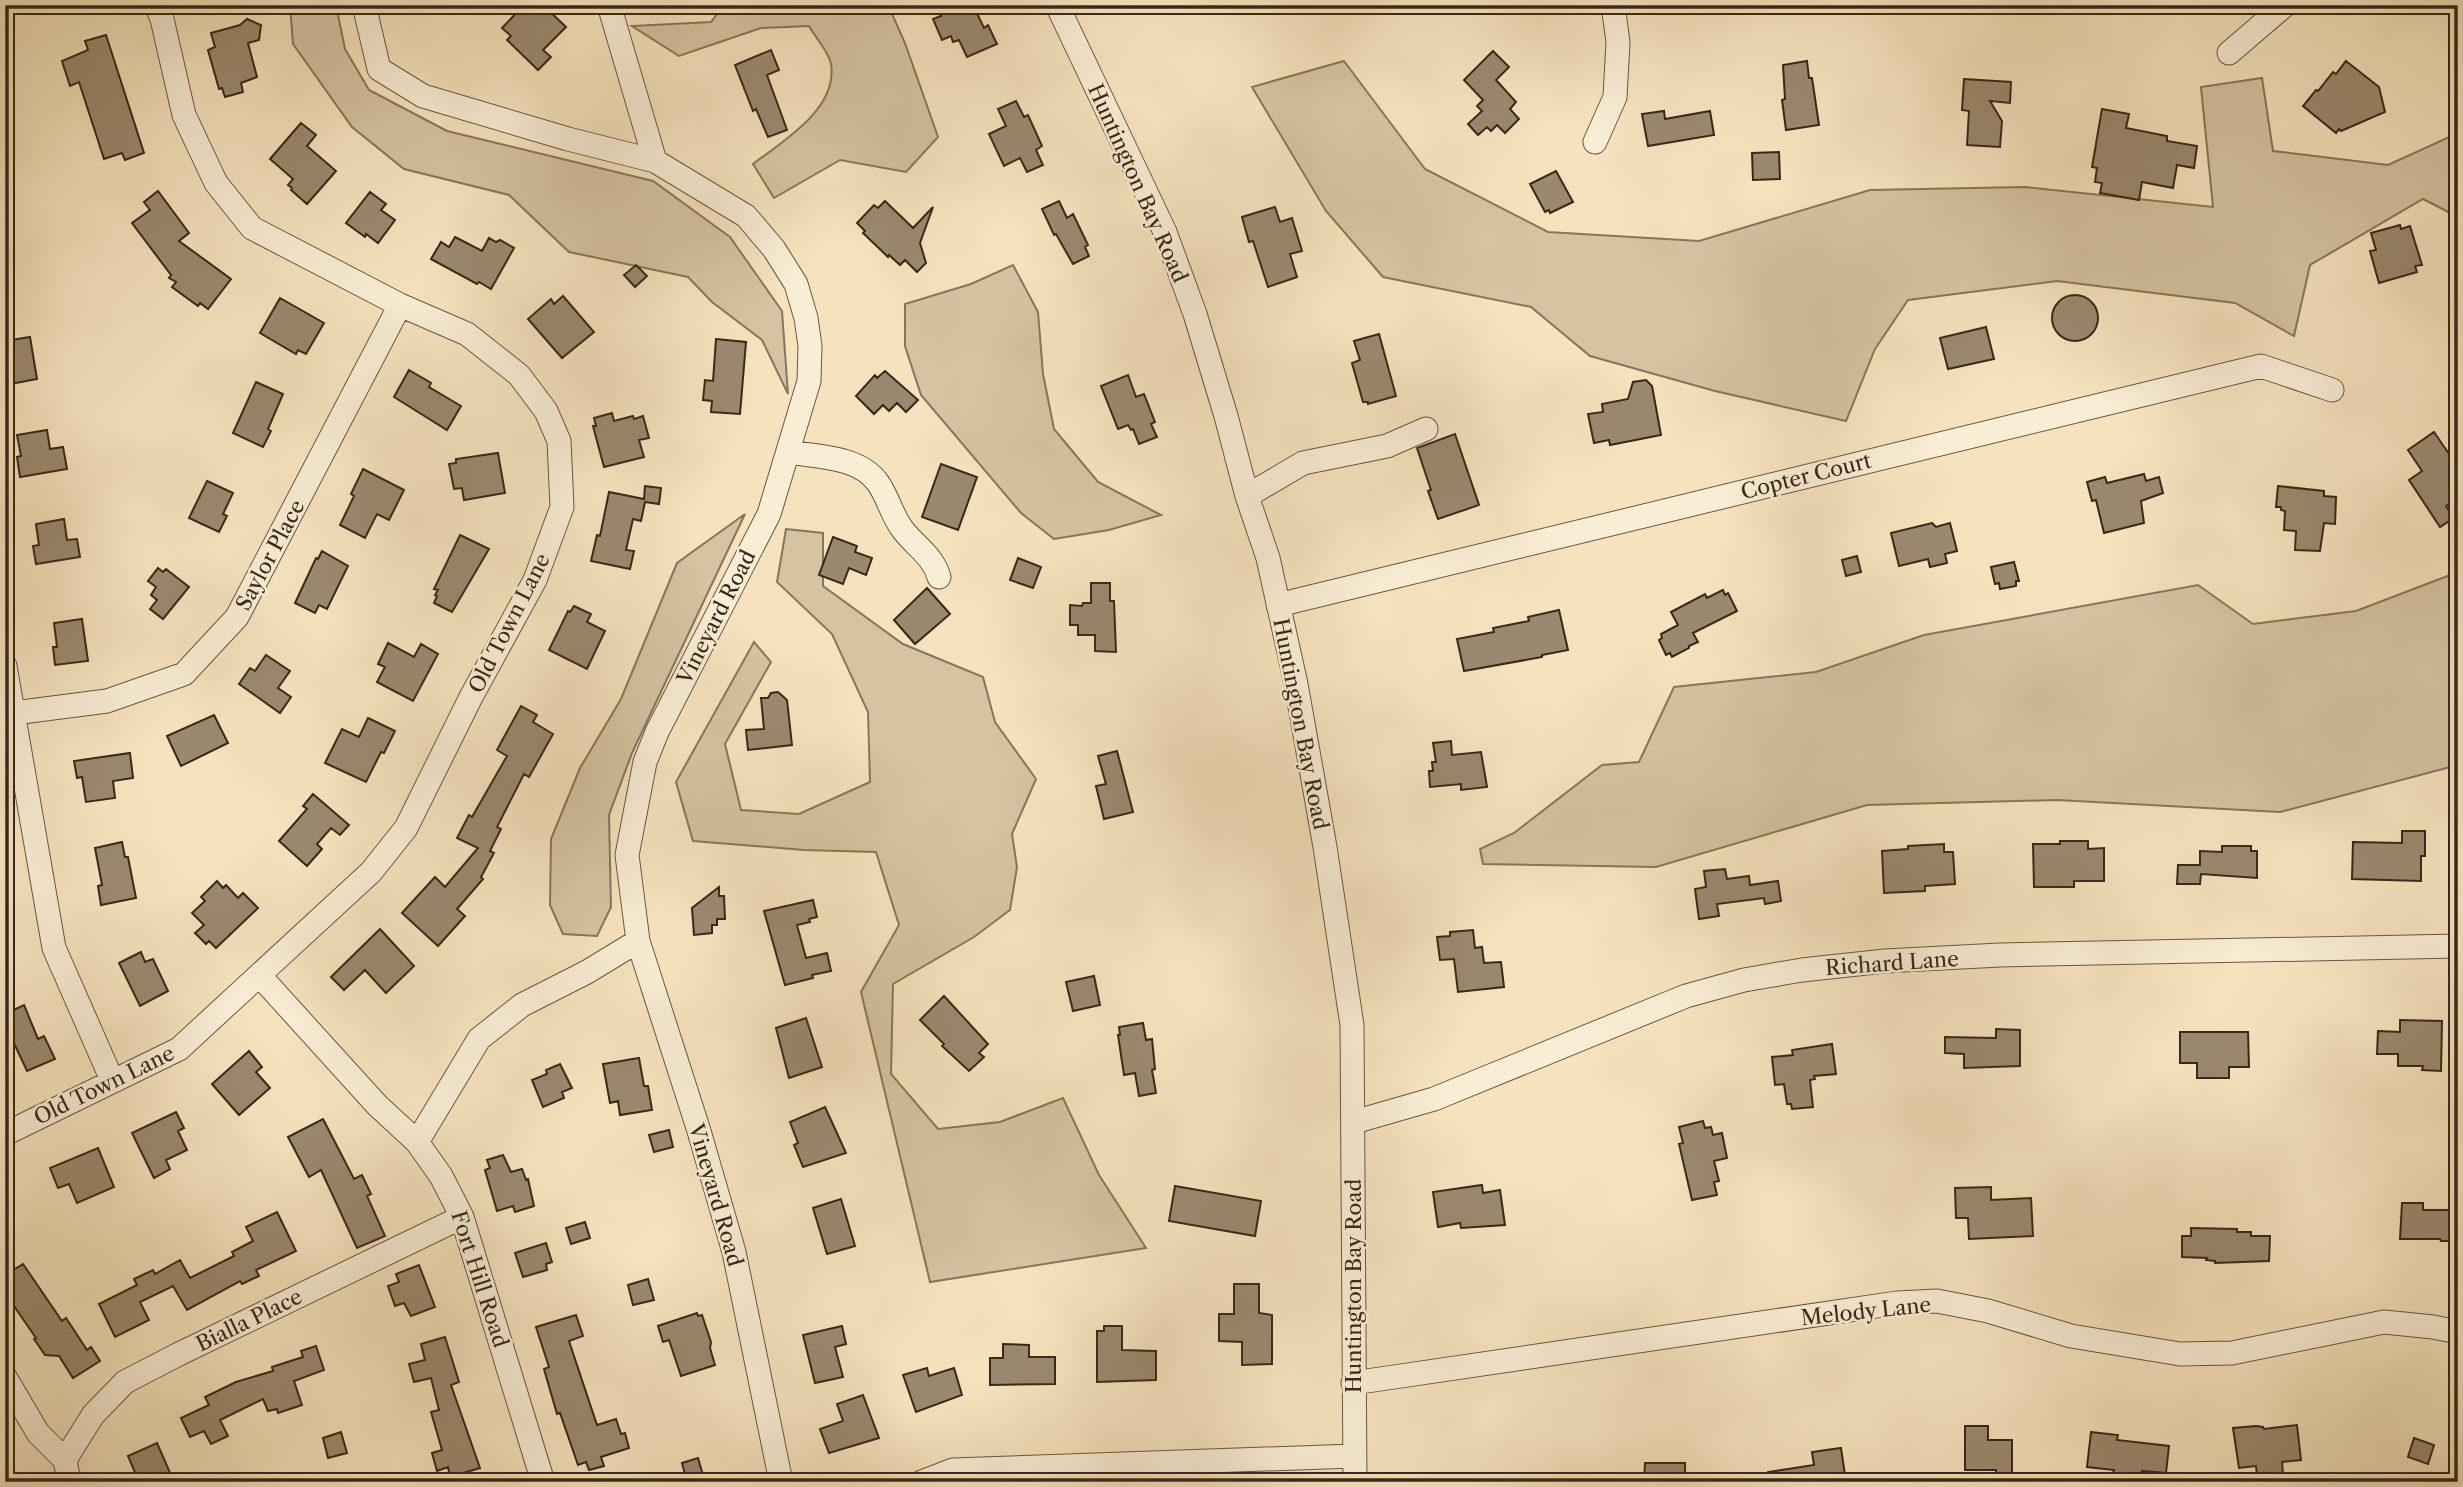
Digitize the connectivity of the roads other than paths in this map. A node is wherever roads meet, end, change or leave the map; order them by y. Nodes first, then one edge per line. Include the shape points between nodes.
1 (156, 5) edge
2 (363, 5) edge
3 (609, 5) edge
4 (1057, 5) edge
5 (1613, 5) edge
6 (2285, 5) edge
7 (2229, 53) dead end
8 (1595, 142) dead end
9 (655, 161) junction
10 (400, 305) junction
11 (2332, 390) dead end
12 (1426, 429) dead end
13 (788, 452) junction
14 (1247, 496) junction
15 (939, 577) dead end
16 (1278, 605) junction
17 (5, 666) edge
18 (14, 713) junction
19 (638, 941) junction
20 (2458, 946) edge
21 (260, 976) junction
22 (112, 1080) junction
23 (1354, 1122) junction
24 (5, 1134) edge
25 (417, 1142) junction
26 (462, 1217) junction
27 (2458, 1332) edge
28 (5, 1377) edge
29 (1353, 1383) junction
30 (1354, 1456) junction
31 (67, 1471) edge
32 (543, 1482) edge
33 (781, 1482) edge
34 (922, 1482) edge
35 (1355, 1482) edge

1 - 10 street, Old Town Lane via 184,115 216,183 252,228
2 - 9 street, Vineyard Road via 379,69 423,96
3 - 9 street
4 - 14 street, Huntington Bay Road via 1165,232 1203,339
5 - 8 street via 1618,42 1615,97
6 - 7 street
9 - 13 street, Vineyard Road via 746,216 774,248 796,284 810,346 809,381
10 - 18 street, Saylor Place via 237,617 184,674 107,701
10 - 21 street, Old Town Lane via 467,334 519,375 546,411 559,441 562,507 535,580 406,828 371,872
11 - 16 street, Copter Court via 2261,366
12 - 14 street via 1387,446 1303,463
13 - 15 street via 843,461 877,482 897,522 935,564
13 - 19 street, Vineyard Road via 769,514 645,761 628,855
14 - 16 street, Huntington Bay Road
16 - 23 street, Huntington Bay Road via 1325,847 1352,1025
17 - 18 street
18 - 22 street via 54,948
19 - 25 street via 522,1005 479,1039
19 - 33 street, Vineyard Road via 734,1252
20 - 23 street, Richard Lane via 2000,955 1802,970 1686,996 1434,1099
21 - 22 street, Old Town Lane via 179,1049
21 - 25 street, Fort Hill Road via 377,1105
22 - 24 street, Old Town Lane
23 - 29 street, Huntington Bay Road
25 - 26 street, Fort Hill Road via 441,1175
26 - 31 street, Bialla Place via 125,1382 93,1415
26 - 32 street, Fort Hill Road
27 - 29 street, Melody Lane via 2384,1322 2232,1353 2180,1354 2071,1336 1937,1301 1897,1303
28 - 31 street
29 - 30 street, Huntington Bay Road
30 - 34 street via 953,1470
30 - 35 street, Huntington Bay Road

